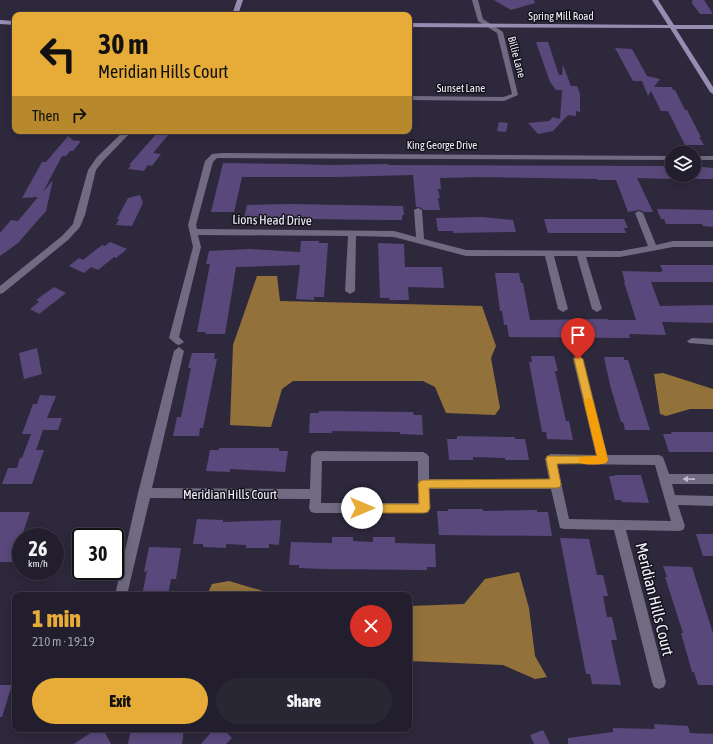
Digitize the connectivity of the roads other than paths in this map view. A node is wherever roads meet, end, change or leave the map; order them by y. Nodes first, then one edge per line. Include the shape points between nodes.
1 (240, 0) edge
2 (475, 0) edge
3 (655, 0) edge
4 (236, 12) edge
5 (0, 22) edge
6 (12, 23) edge
7 (412, 25) edge
8 (490, 26) junction
9 (673, 27) junction
10 (713, 27) edge
11 (713, 92) edge
12 (512, 97) joint
13 (412, 98) edge
14 (125, 134) edge
15 (665, 158) edge
16 (701, 158) edge
17 (713, 158) edge
18 (418, 210) dead end
19 (639, 213) dead end
20 (193, 232) junction
21 (352, 234) junction
22 (420, 240) junction
23 (713, 244) edge
24 (653, 248) junction
25 (549, 254) junction
26 (581, 254) junction
27 (0, 291) edge
28 (350, 291) dead end
29 (563, 309) dead end
30 (597, 309) dead end
31 (692, 342) dead end
32 (713, 342) edge
33 (578, 359) dead end
34 (603, 460) junction
35 (664, 478) junction
36 (713, 479) edge
37 (423, 484) junction
38 (556, 484) junction
39 (144, 493) junction
40 (316, 494) junction
41 (671, 500) junction
42 (713, 501) edge
43 (619, 525) junction
44 (121, 592) edge
45 (659, 682) dead end

1 - 4 street
2 - 8 street via 480,20
3 - 9 street
5 - 6 street
7 - 8 street, Spring Mill Road
8 - 9 street, Spring Mill Road
8 - 12 street, Billie Lane via 500,32 516,92
9 - 10 street, Spring Mill Road
9 - 11 street
12 - 13 street, Sunset Lane
14 - 27 street via 92,170 81,216 74,229
15 - 20 street, King George Drive via 222,155 209,161 192,225
16 - 17 street
18 - 22 street
19 - 24 street
20 - 21 street, Lions Head Drive
20 - 39 street via 196,247 174,338 179,346
21 - 22 street, Lions Head Drive via 394,234
21 - 28 street
22 - 25 street, Lions Head Drive via 466,253
23 - 24 street, Lions Head Drive via 673,244
24 - 26 street, Lions Head Drive via 626,254
25 - 26 street, Lions Head Drive
25 - 29 street
26 - 30 street
31 - 32 street
33 - 34 street
34 - 35 street, Meridian Hills Court via 659,460
34 - 38 street, Meridian Hills Court via 551,459
36 -> 35 street
35 - 41 street, Meridian Hills Court
37 - 38 street
37 - 40 street via 424,508 315,508
37 - 40 street via 422,457 317,456
38 - 43 street, Meridian Hills Court via 564,524
39 - 40 street, Meridian Hills Court
39 - 44 street
41 - 42 street
41 - 43 street, Meridian Hills Court via 679,526
43 - 45 street, Meridian Hills Court

